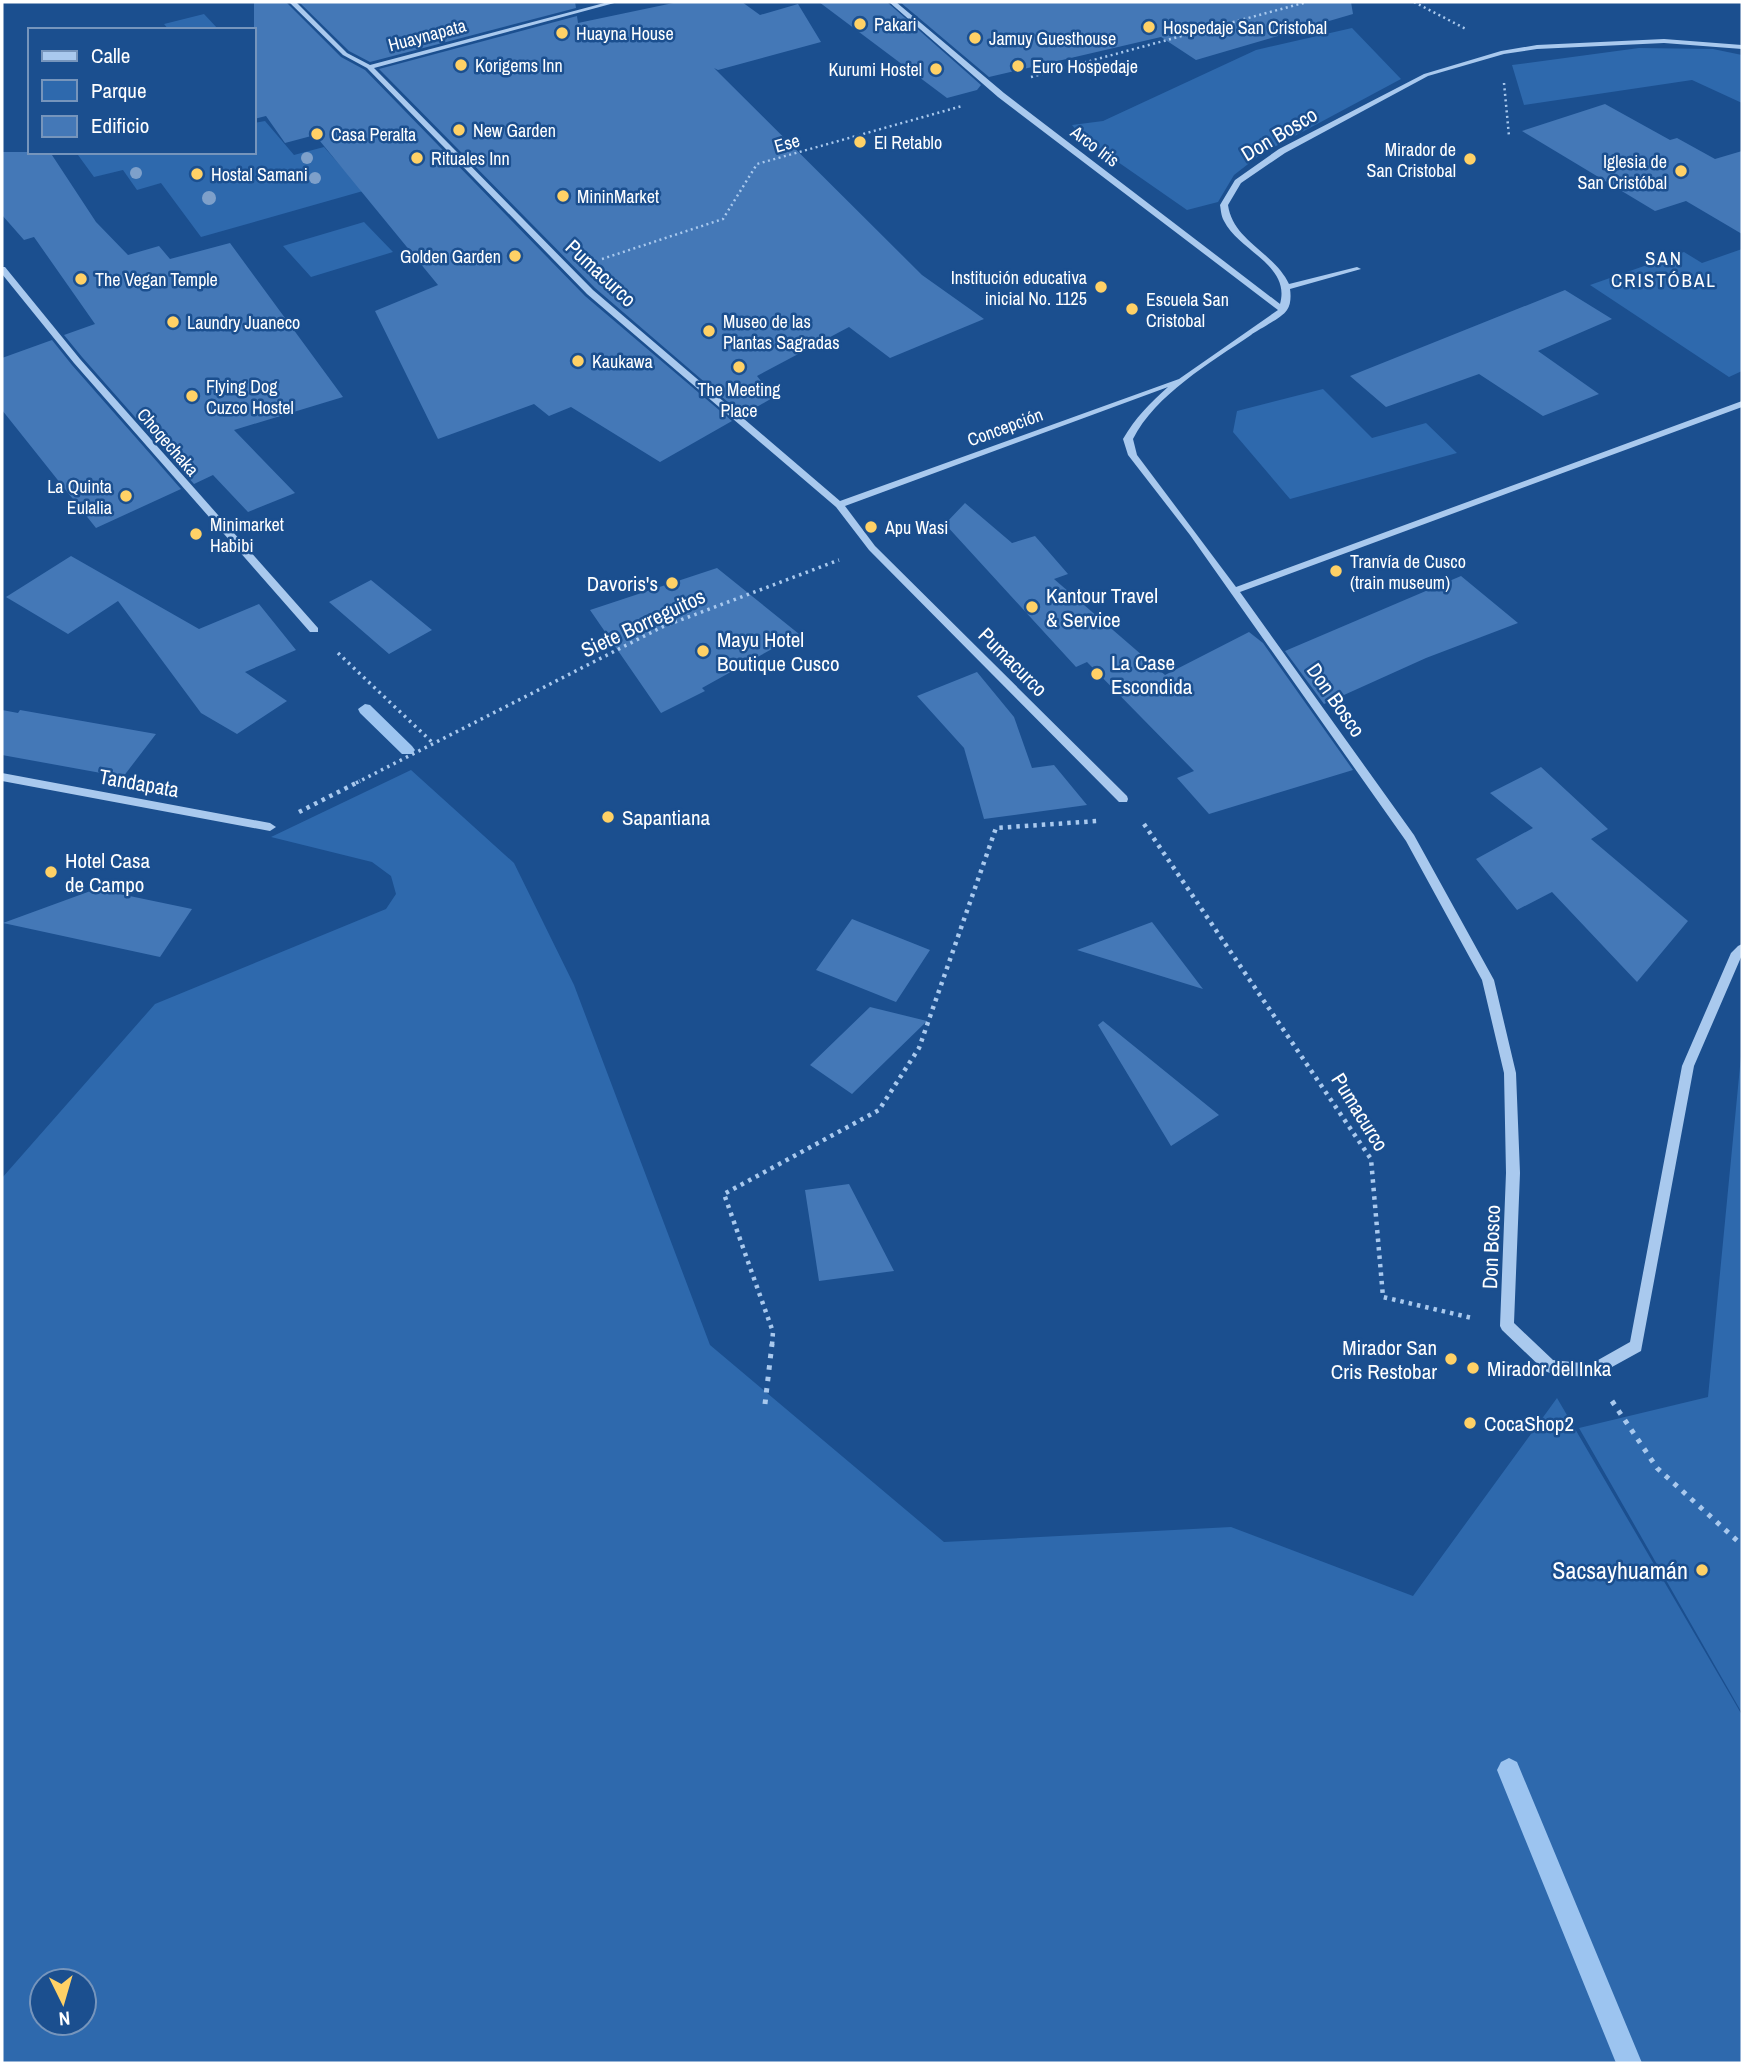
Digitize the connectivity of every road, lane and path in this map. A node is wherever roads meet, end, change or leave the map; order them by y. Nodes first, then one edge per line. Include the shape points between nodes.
1 (292, 2) edge
2 (615, 2) edge
3 (892, 2) edge
4 (1307, 2) edge
5 (1414, 2) edge
6 (1742, 47) edge
7 (1503, 52) junction
8 (369, 67) junction
9 (1504, 77) dead end
10 (994, 88) junction
11 (1001, 95) junction
12 (1508, 136) dead end
13 (1357, 269) dead end
14 (2, 270) edge
15 (568, 270) junction
16 (1288, 287) junction
17 (1283, 310) junction
18 (1181, 379) junction
19 (1742, 404) edge
20 (839, 505) junction
21 (872, 548) junction
22 (1234, 591) junction
23 (314, 631) joint
24 (435, 744) junction
25 (2, 777) edge
26 (1123, 799) joint
27 (1100, 821) dead end
28 (270, 827) joint
29 (1742, 949) edge
30 (1507, 1326) junction
31 (1592, 1371) junction
32 (765, 1404) dead end
33 (1742, 1545) edge

1 - 8 street, Pumacurco via 345,54
2 - 8 street, Huaynapata
3 - 10 street, Arco Iris
4 - 10 path
5 - 7 path
6 - 7 street, Don Bosco via 1593,42
7 - 16 street, Don Bosco via 1426,75 1282,151 1238,182 1224,205 1228,222
8 - 15 street, Pumacurco
9 - 12 path
10 - 11 street, Arco Iris
11 - 15 path, Ese via 757,164 723,219
11 - 17 street, Arco Iris
13 - 16 lane
14 - 23 street, Choqechaka
15 - 20 street, Pumacurco
16 - 17 street
17 - 18 street, Don Bosco
18 - 20 street, Concepción
18 - 22 street, Don Bosco via 1128,439 1133,455
19 - 22 street
20 - 21 street, Pumacurco
21 - 24 path, Siete Borreguitos via 662,627
21 - 26 street, Pumacurco
22 - 30 street, Don Bosco via 1410,838 1488,979 1510,1073 1513,1173
23 - 24 path
24 - 28 path, Siete Borreguitos
25 - 28 street, Tandapata
26 - 30 path, Pumacurco via 1371,1159 1383,1297
27 - 32 path via 996,828 919,1048 879,1110 724,1194 773,1332
29 - 31 street via 1688,1066 1636,1346
30 - 31 street via 1550,1366
31 - 33 path via 1657,1468

